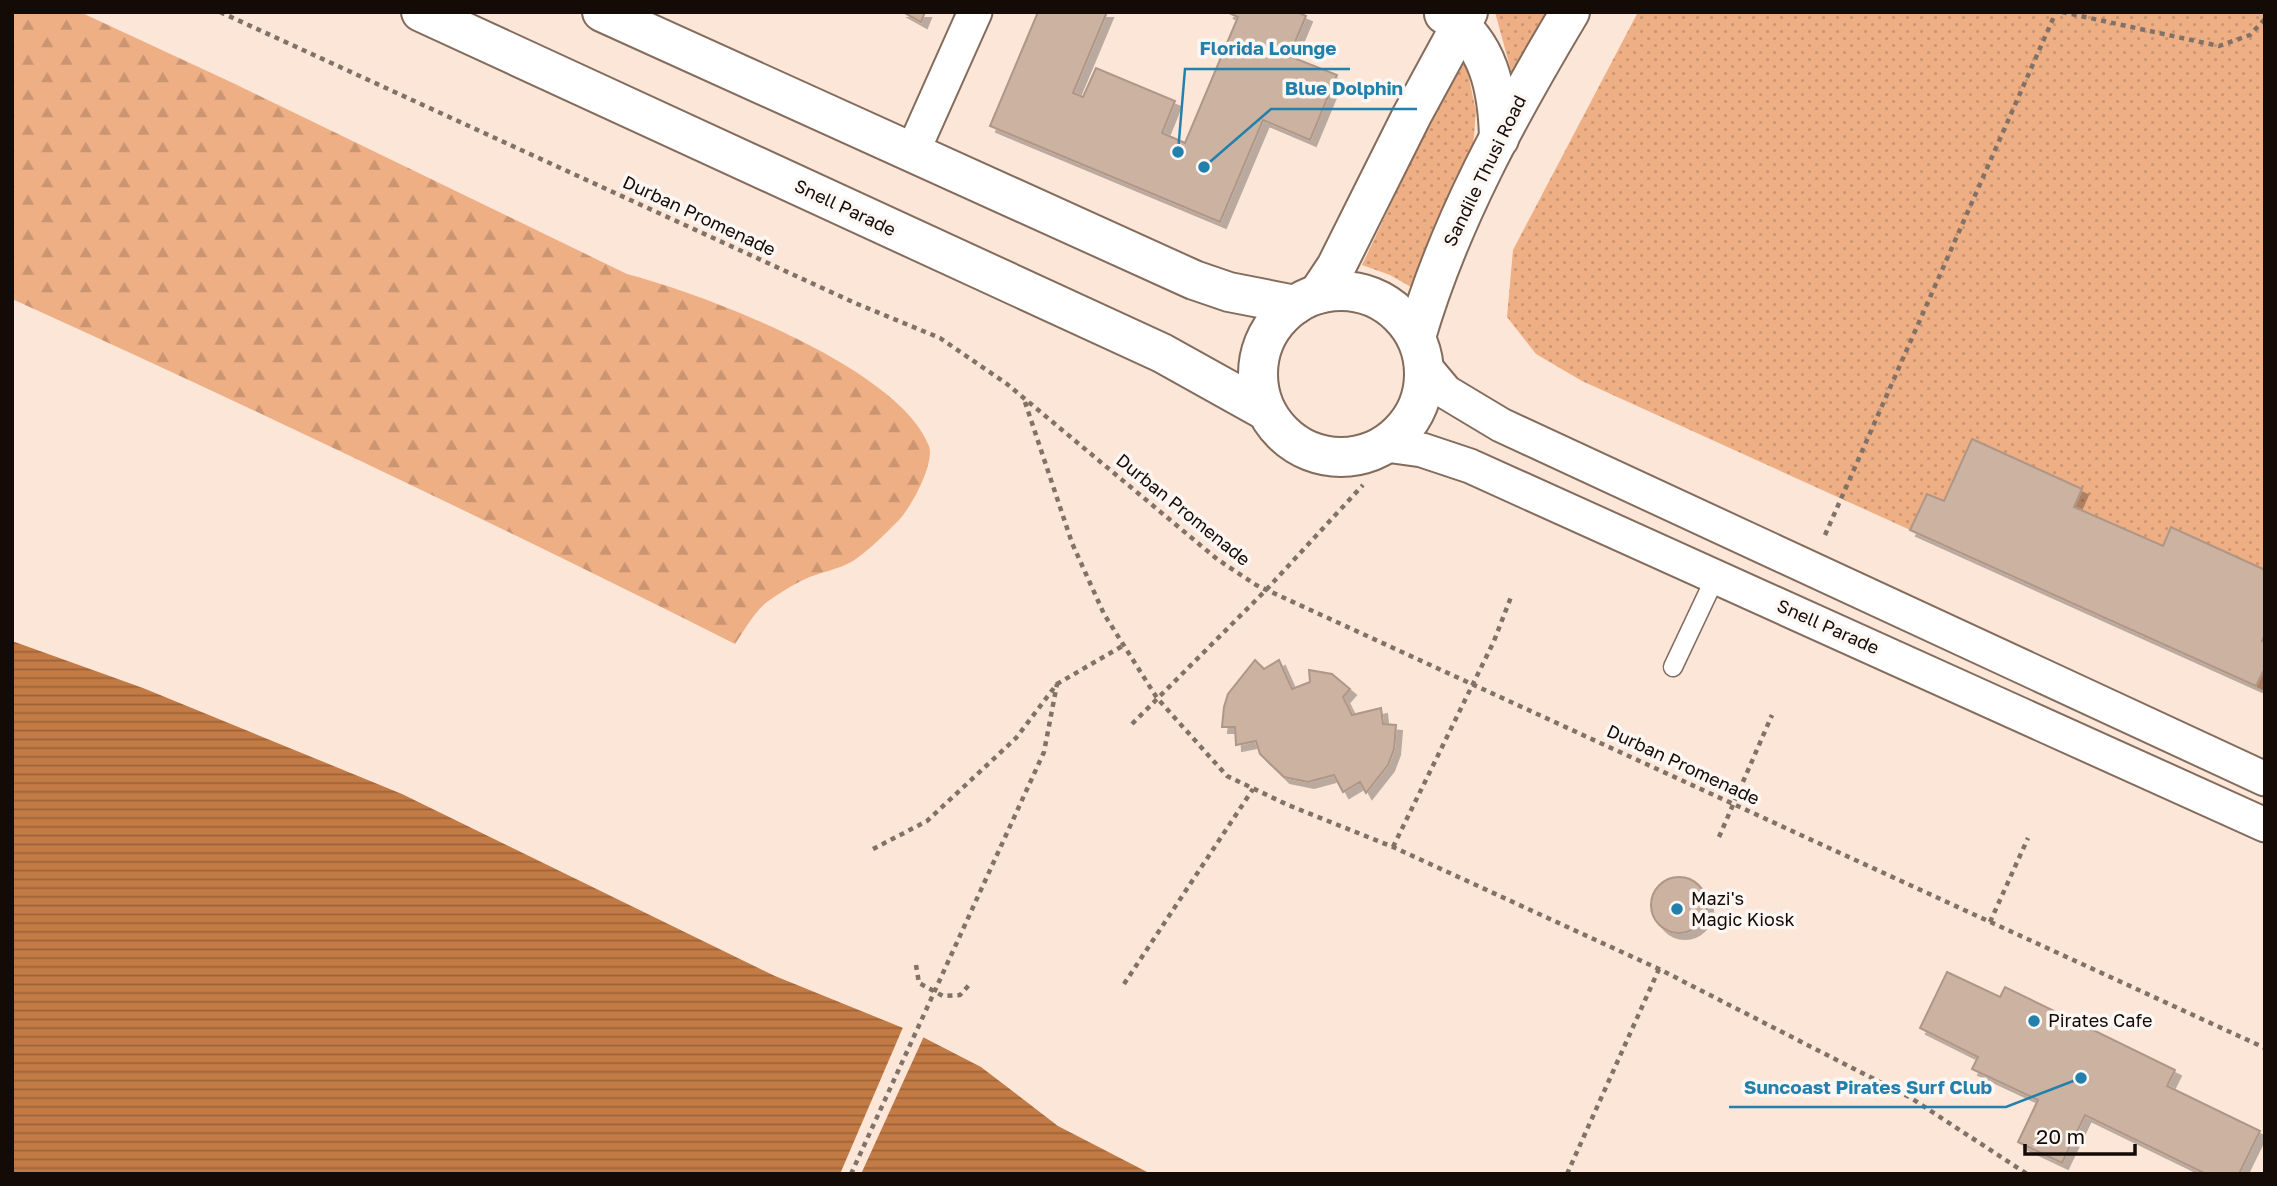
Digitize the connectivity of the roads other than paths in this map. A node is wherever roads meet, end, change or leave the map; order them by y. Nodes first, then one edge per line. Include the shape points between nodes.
1 (421, 12) edge
2 (975, 12) edge
3 (1570, 12) edge
4 (603, 13) edge
5 (1457, 16) edge
6 (1499, 139) junction
7 (912, 153) junction
8 (1306, 300) junction
9 (1420, 352) junction
10 (1266, 411) junction
11 (1386, 445) junction
12 (1716, 576) junction
13 (1673, 667) dead end
14 (2265, 779) edge
15 (2265, 825) edge

1 - 10 main road, Snell Parade via 1162,353
2 - 7 street
3 - 6 main road, Sandile Thusi Road
4 - 7 main road
5 - 6 main road via 1493,82
5 - 8 main road via 1336,267
6 - 9 main road, Sandile Thusi Road via 1433,279
7 - 8 main road via 1194,280 1229,292
8 - 9 main road via 1347,291 1375,298 1392,307
8 - 10 main road via 1280,318 1261,352 1259,392
9 - 11 main road via 1424,390 1416,412
9 - 14 street via 1446,392 1501,425
10 - 11 main road via 1291,442 1328,457 1357,456
11 - 12 street, Snell Parade via 1422,450 1470,466
12 - 13 lane
12 - 15 street, Snell Parade

